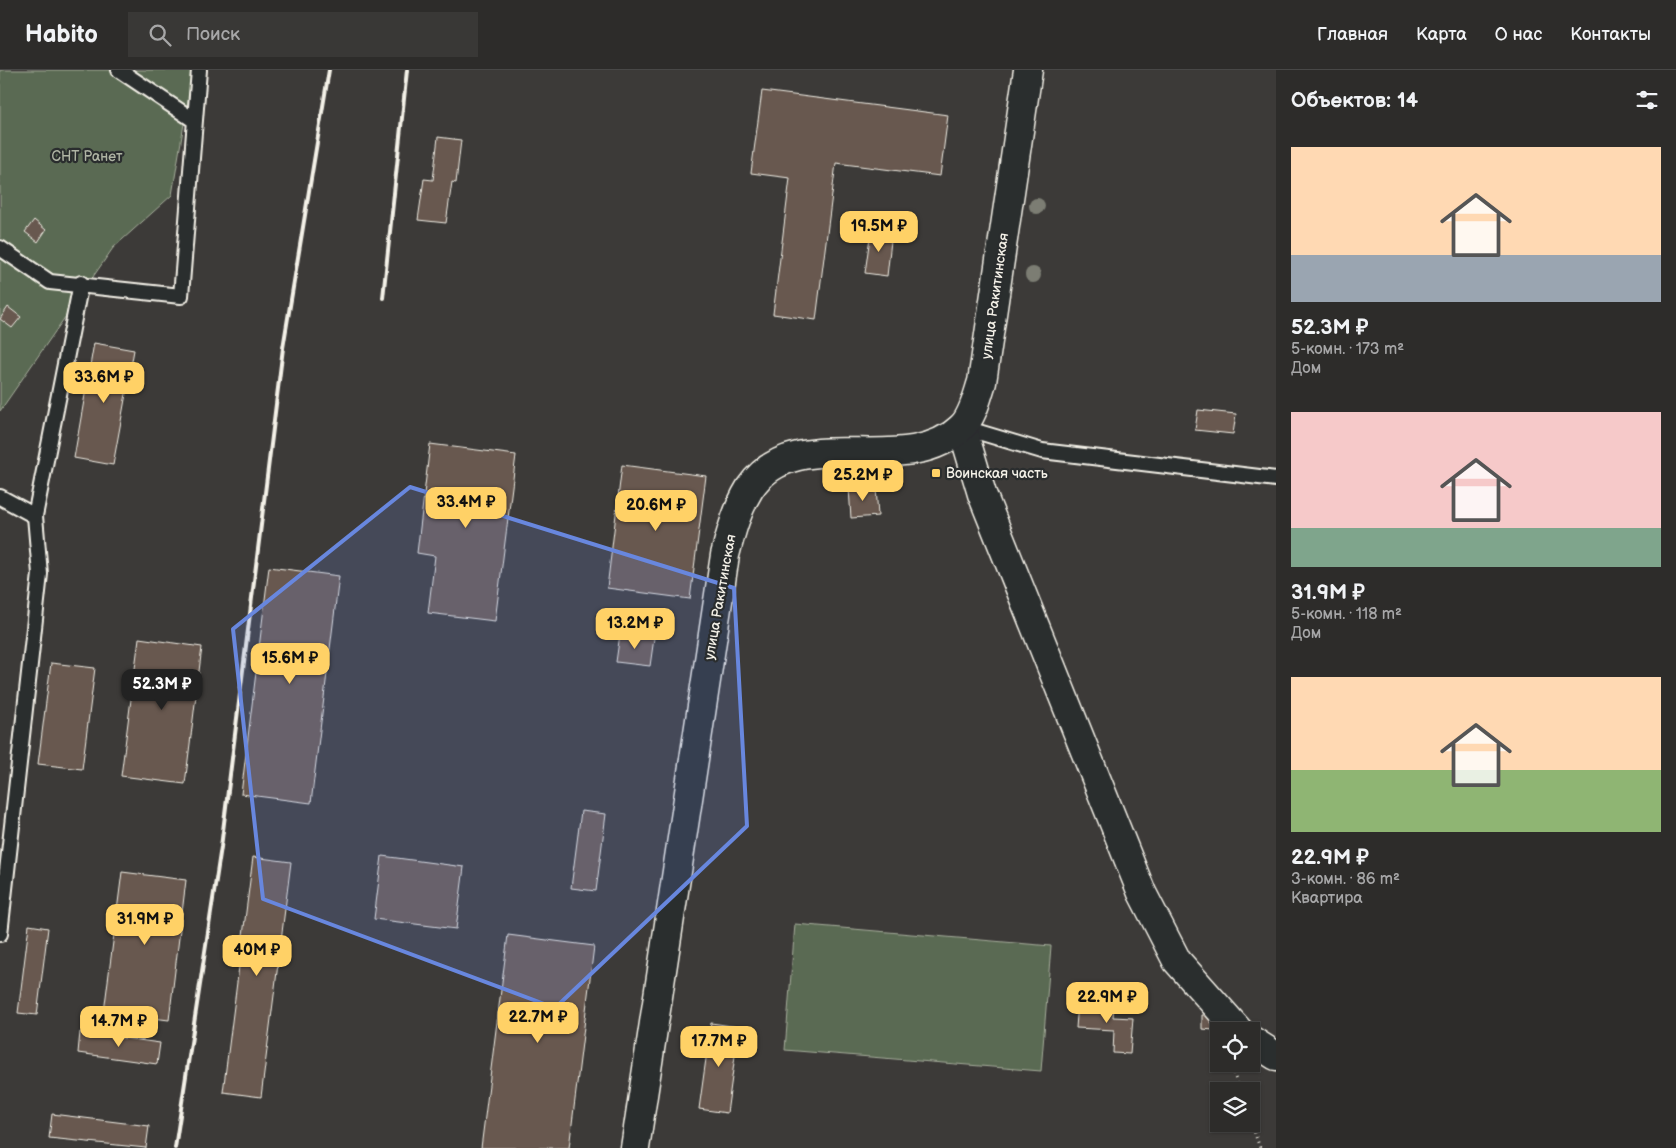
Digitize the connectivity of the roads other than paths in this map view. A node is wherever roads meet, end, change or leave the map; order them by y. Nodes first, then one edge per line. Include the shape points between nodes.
1 (119, 70) edge
2 (199, 70) edge
3 (1028, 70) edge
4 (195, 121) junction
5 (0, 248) edge
6 (82, 284) junction
7 (962, 427) junction
8 (1276, 478) edge
9 (0, 497) edge
10 (35, 516) junction
11 (0, 934) edge
12 (1232, 1022) edge
13 (1260, 1046) edge
14 (1276, 1056) edge
15 (635, 1148) edge

1 - 4 lane
2 - 4 lane
3 - 7 street, улица Ракитинская via 982,382
4 - 6 lane via 181,296
5 - 6 lane via 50,282
6 - 10 lane
7 - 8 lane via 1042,451
7 - 12 street via 982,494 1142,893 1177,961
7 - 15 street, улица Ракитинская via 917,451 824,452 790,458 769,470 751,487 736,515 725,556
9 - 10 lane
10 - 11 lane via 40,574
13 - 14 street

